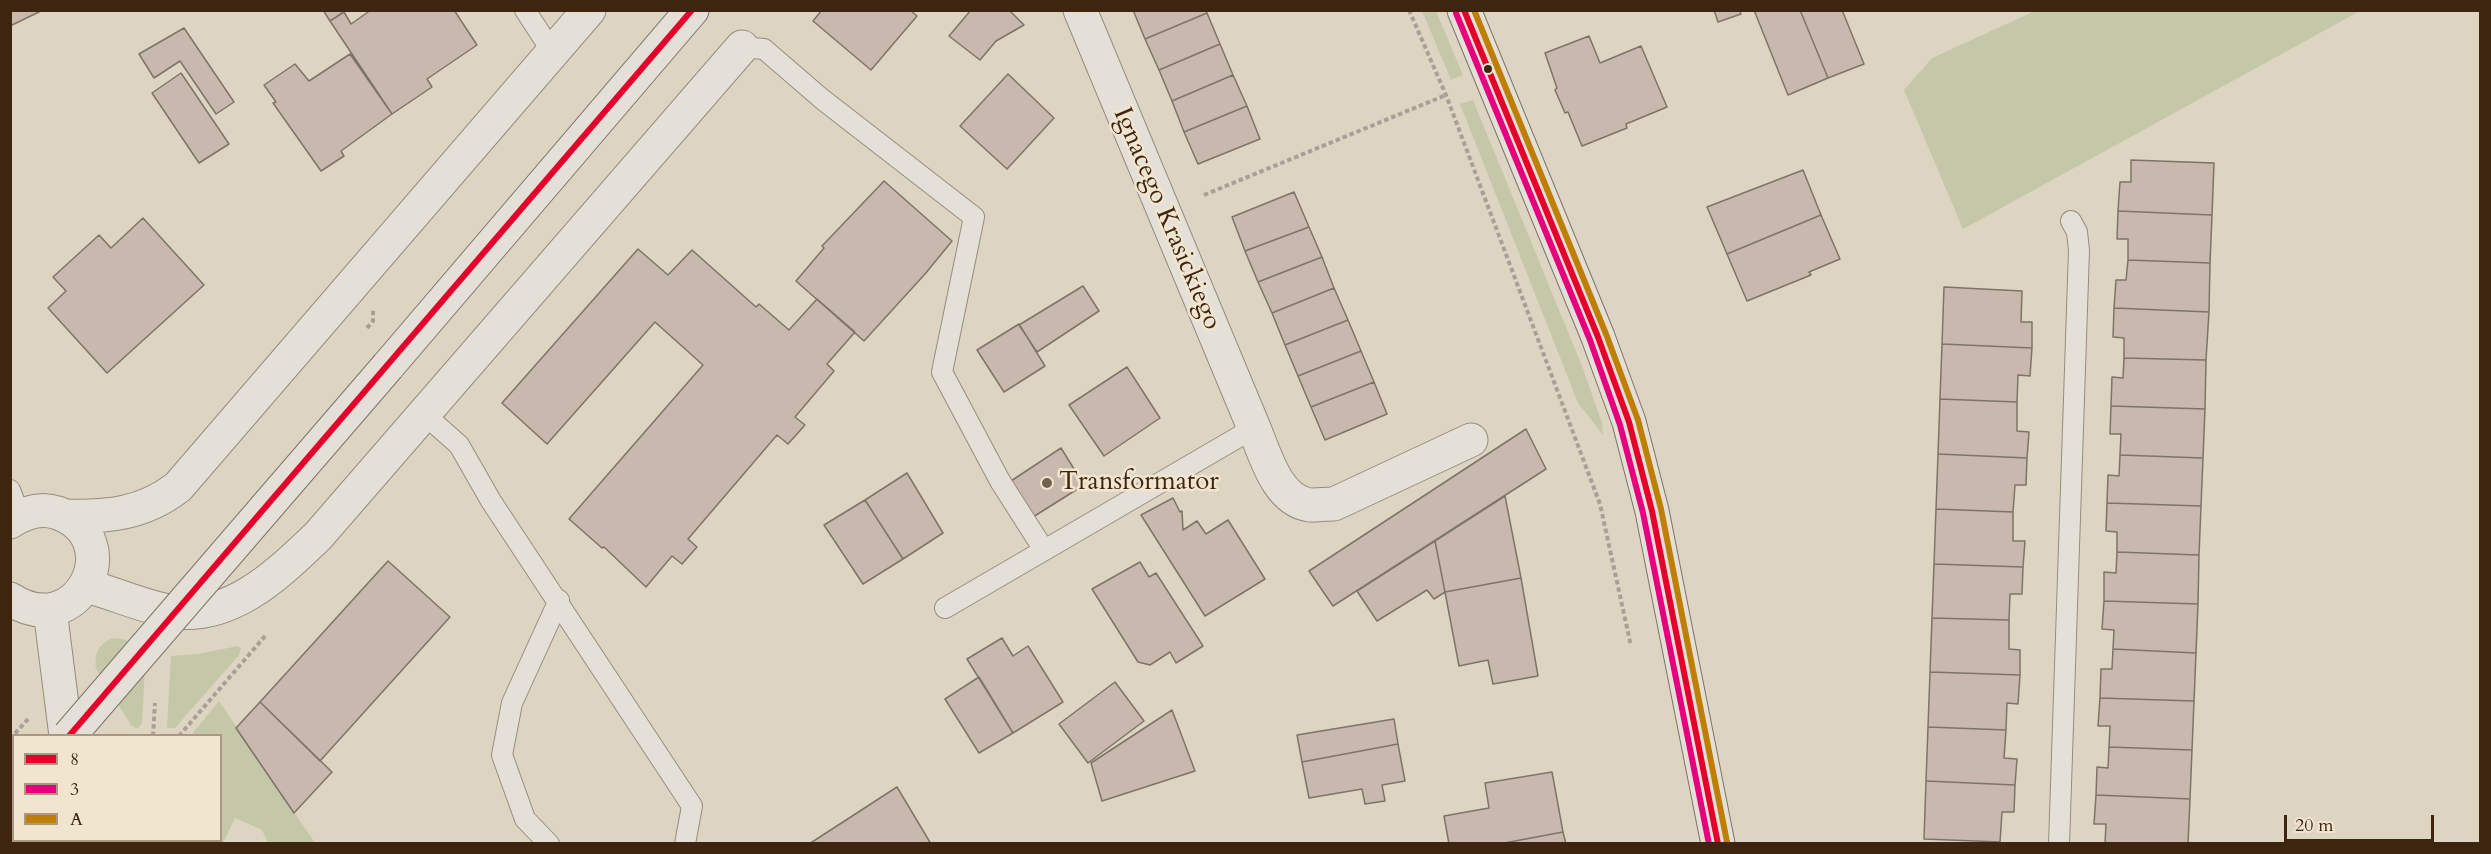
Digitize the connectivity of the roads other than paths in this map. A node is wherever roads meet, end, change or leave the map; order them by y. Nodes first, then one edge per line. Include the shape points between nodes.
1 (525, 10) edge
2 (589, 10) edge
3 (692, 10) edge
4 (1080, 10) edge
5 (1464, 10) edge
6 (742, 47) joint
7 (553, 53) junction
8 (2071, 221) dead end
9 (423, 414) junction
10 (1254, 428) junction
11 (1471, 440) dead end
12 (14, 509) edge
13 (66, 516) junction
14 (1044, 550) junction
15 (86, 586) junction
16 (10, 599) edge
17 (559, 600) junction
18 (945, 608) dead end
19 (50, 610) junction
20 (67, 734) edge
21 (68, 734) edge
22 (549, 843) edge
23 (686, 843) edge
24 (1718, 843) edge
25 (2059, 843) edge

1 - 7 lane
2 - 7 street
3 - 21 street, bridge
4 - 10 street, Ignacego Krasickiego
5 - 24 street via 1629,422 1652,511
6 - 9 street
6 - 14 lane via 764,49 974,217 942,372 1000,481
7 - 13 street via 178,487 157,502 132,512
8 - 25 lane via 2079,250
9 - 15 street via 318,536 273,577 234,602 202,613 182,613
9 - 17 lane via 459,445 491,501
10 - 11 street, Ignacego Krasickiego via 1279,483 1292,498 1309,505 1334,504
10 - 14 lane
12 - 13 street via 51,510
13 - 15 street via 77,523 91,546 93,560
14 - 18 lane
15 - 19 street via 64,606
16 - 19 street via 29,608
17 - 22 lane via 512,703 502,755 525,819
17 - 23 lane via 692,806
19 - 20 street

